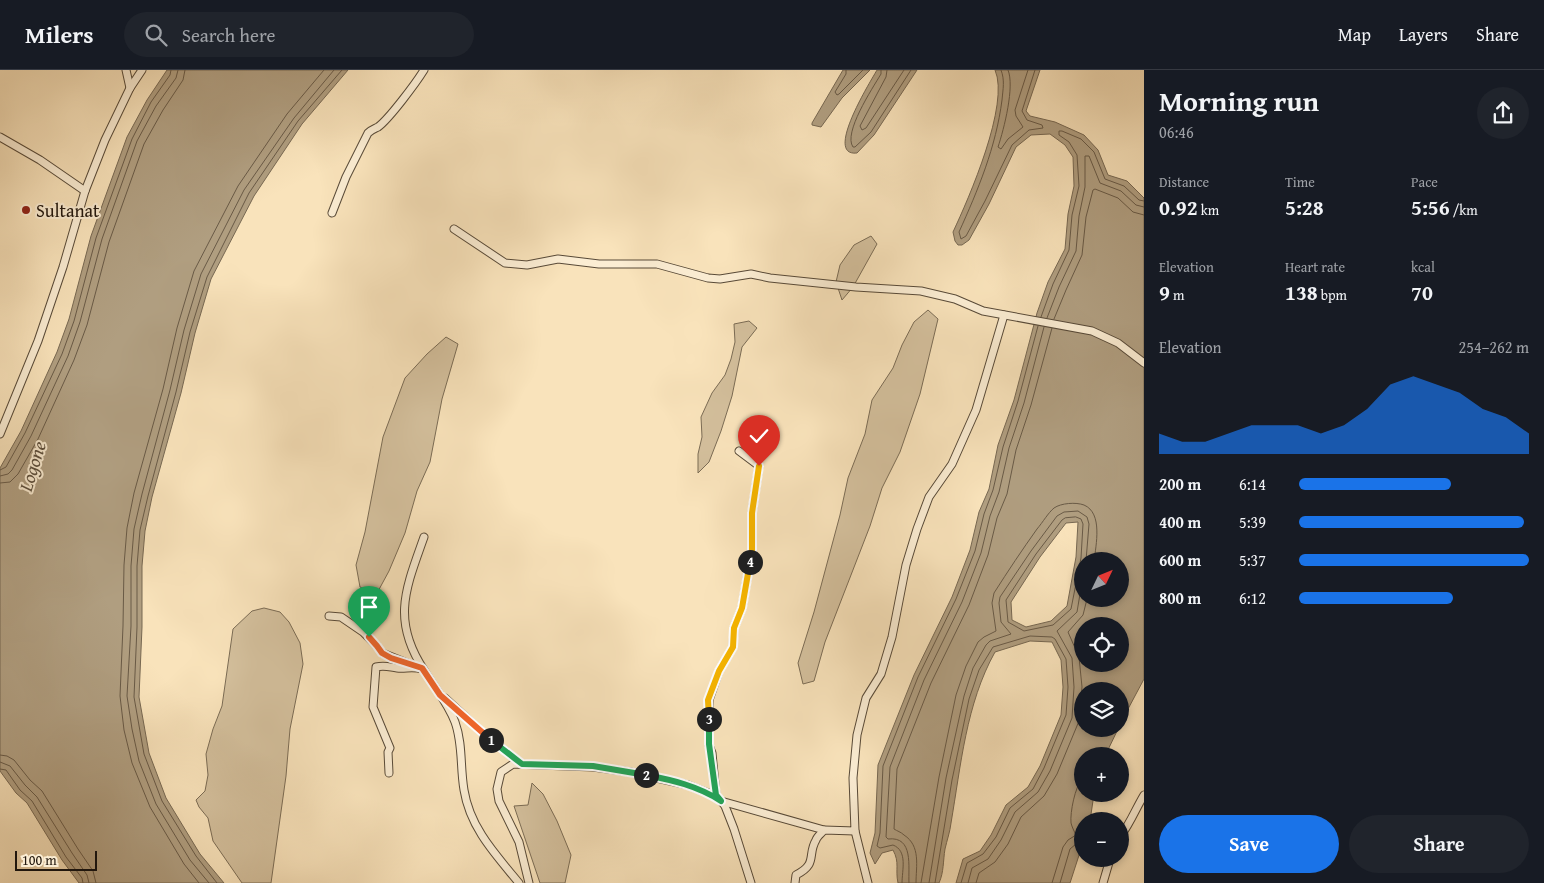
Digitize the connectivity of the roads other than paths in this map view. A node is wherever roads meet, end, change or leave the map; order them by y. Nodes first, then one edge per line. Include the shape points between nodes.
1 (126, 70) edge
2 (142, 70) edge
3 (424, 70) edge
4 (130, 88) junction
5 (0, 138) edge
6 (85, 191) junction
7 (332, 213) dead end
8 (454, 229) dead end
9 (1004, 314) junction
10 (1144, 363) edge
11 (0, 434) edge
12 (739, 451) dead end
13 (424, 537) dead end
14 (329, 616) dead end
15 (413, 666) junction
16 (422, 668) junction
17 (440, 695) junction
18 (522, 764) junction
19 (389, 773) dead end
20 (1144, 795) edge
21 (721, 801) junction
22 (1129, 825) edge
23 (824, 830) junction
24 (855, 831) junction
25 (1108, 867) edge
26 (519, 883) edge
27 (529, 883) edge
28 (751, 883) edge
29 (795, 883) edge
30 (868, 883) edge
31 (1103, 883) edge

1 - 4 street
2 - 4 street
3 - 7 street via 394,110 368,133
4 - 6 street
5 - 6 street
6 - 11 street via 38,341
8 - 9 street via 505,263 527,265 558,259 599,264 657,264 708,278 751,274 921,291
9 - 10 street via 1092,331 1118,343
9 - 24 street via 976,410 952,464 929,497 916,529 892,637 881,674 866,698 856,735 853,778
12 - 21 street via 759,466 752,513 752,550 742,608 734,628 733,647 708,700 709,744 716,795
13 - 16 street via 407,588 404,612 407,635
14 - 15 street via 341,617 363,632 382,653
15 - 16 street
15 - 19 street via 376,667 373,707 390,748
16 - 17 street
17 - 18 street
17 - 26 street via 459,736 464,791 472,817 485,841
18 - 21 street via 593,766 630,772 688,785
18 - 27 street via 513,764 501,772 497,789 499,801 519,842
20 - 22 street
21 - 23 street
21 - 28 street via 734,829
23 - 24 street
23 - 29 street via 815,840 811,861 796,875
24 - 30 street
25 - 31 street

